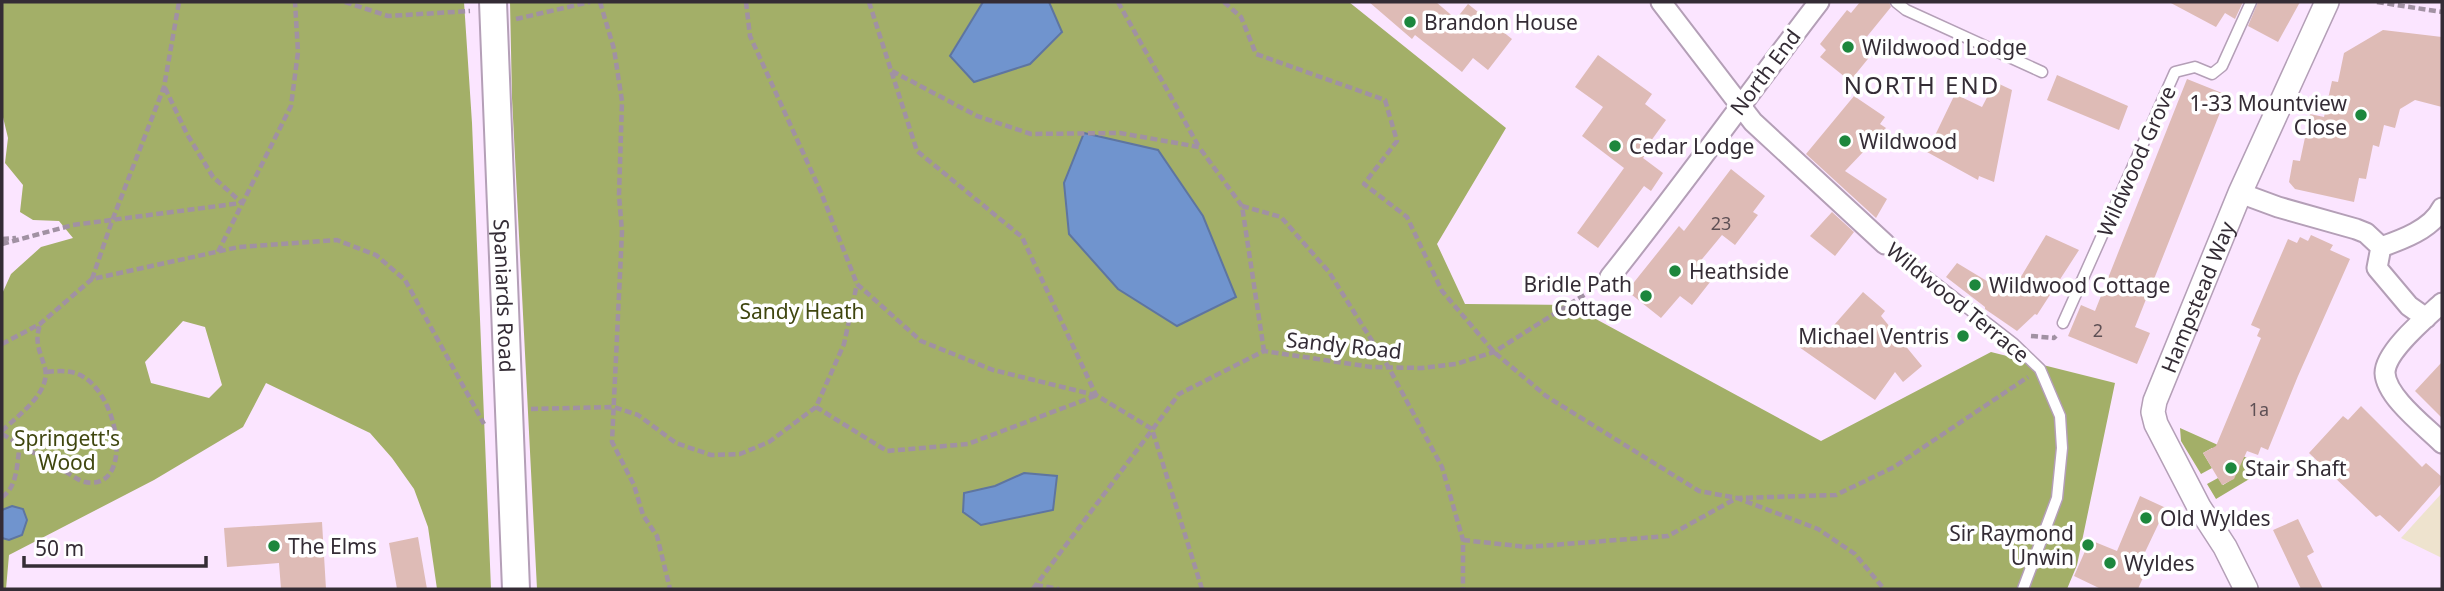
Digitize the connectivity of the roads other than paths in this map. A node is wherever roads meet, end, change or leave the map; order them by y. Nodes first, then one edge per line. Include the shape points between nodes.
1 (1661, 2) edge
2 (1819, 2) edge
3 (1896, 2) edge
4 (2251, 2) edge
5 (2327, 2) edge
6 (482, 7) edge
7 (2042, 72) dead end
8 (1739, 105) junction
9 (2240, 192) junction
10 (2442, 208) edge
11 (1885, 244) joint
12 (2381, 247) junction
13 (1610, 277) road end
14 (2442, 303) edge
15 (2426, 318) junction
16 (2063, 323) dead end
17 (2442, 443) edge
18 (516, 589) edge
19 (2023, 589) edge
20 (2246, 589) edge

1 - 8 street, Wildwood Terrace
2 - 8 street, North End
3 - 7 lane
4 - 16 lane, Wildwood Grove via 2222,66 2212,74 2195,67 2175,72
5 - 9 street, Hampstead Way
6 - 18 main road, Spaniards Road
8 - 11 street, Wildwood Terrace
8 - 13 street, North End
9 - 12 street via 2356,229
9 - 20 street, Hampstead Way via 2153,412 2155,424
10 - 12 street via 2422,228
11 - 19 lane, Wildwood Terrace via 2040,369 2060,416 2063,448 2057,498
12 - 15 street via 2377,268 2409,306
14 - 15 street
15 - 17 street via 2392,354 2385,373 2402,405

